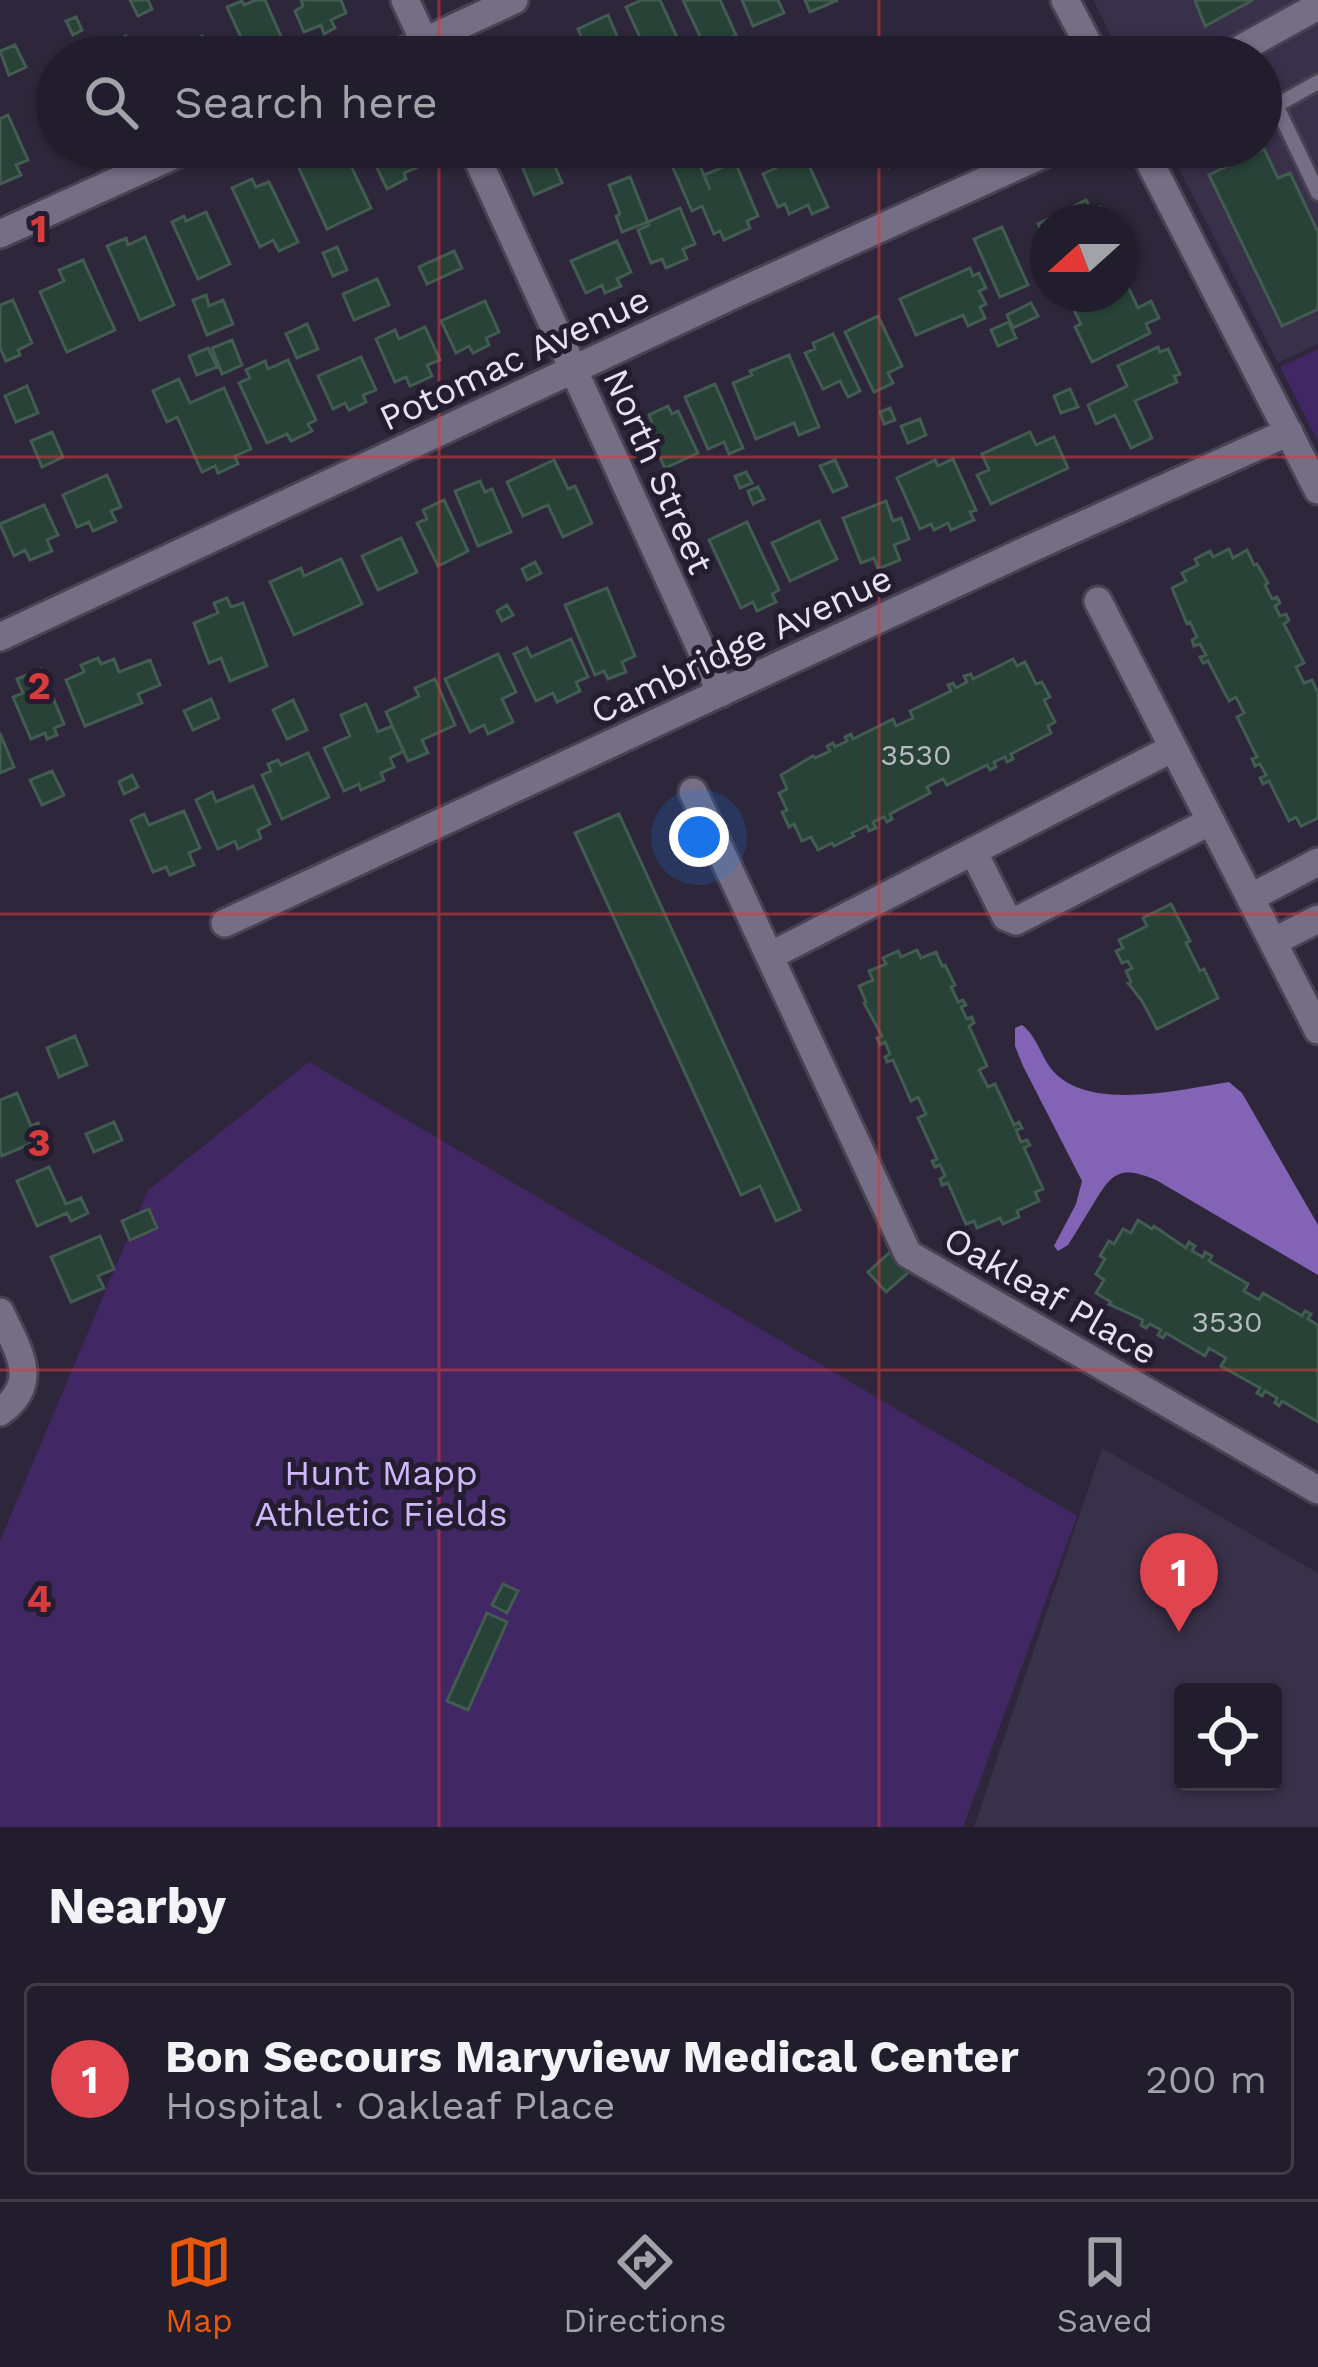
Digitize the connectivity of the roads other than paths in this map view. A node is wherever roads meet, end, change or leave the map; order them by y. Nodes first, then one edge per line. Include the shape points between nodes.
1 (405, 0) edge
2 (514, 0) edge
3 (1065, 0) edge
4 (1318, 6) edge
5 (422, 36) edge
6 (451, 36) edge
7 (1084, 36) edge
8 (1264, 36) edge
9 (1318, 82) edge
10 (1282, 102) edge
11 (1282, 118) edge
12 (146, 168) edge
13 (482, 168) edge
14 (1013, 168) edge
15 (1153, 168) edge
16 (1318, 193) edge
17 (0, 234) edge
18 (574, 371) junction
19 (1289, 432) junction
20 (1318, 490) edge
21 (1098, 602) dead end
22 (0, 637) edge
23 (721, 693) junction
24 (1174, 748) junction
25 (694, 792) dead end
26 (1210, 820) junction
27 (973, 851) junction
28 (1318, 862) edge
29 (1250, 898) junction
30 (1318, 919) edge
31 (225, 923) dead end
32 (1273, 942) junction
33 (770, 956) junction
34 (1318, 1030) edge
35 (0, 1312) edge
36 (0, 1412) edge
37 (1318, 1490) edge

1 - 5 street
2 - 6 street
3 - 7 street
4 - 8 street
9 - 10 lane
11 - 16 lane
12 - 17 street
13 - 18 street, North Street
14 - 18 street, Potomac Avenue
15 - 19 street
18 - 22 street, Potomac Avenue
18 - 23 street, North Street
19 - 20 street
19 - 23 street, Cambridge Avenue
21 - 24 street
23 - 31 street, Cambridge Avenue
24 - 26 street
24 - 27 street
25 - 33 street, Oakleaf Place
26 - 27 street via 1016,921 1006,917
26 - 29 street
27 - 33 street
28 - 29 street
29 - 32 street
30 - 32 street
32 - 34 street
33 - 37 street, Oakleaf Place via 908,1254
35 - 36 street via 25,1370 15,1401

